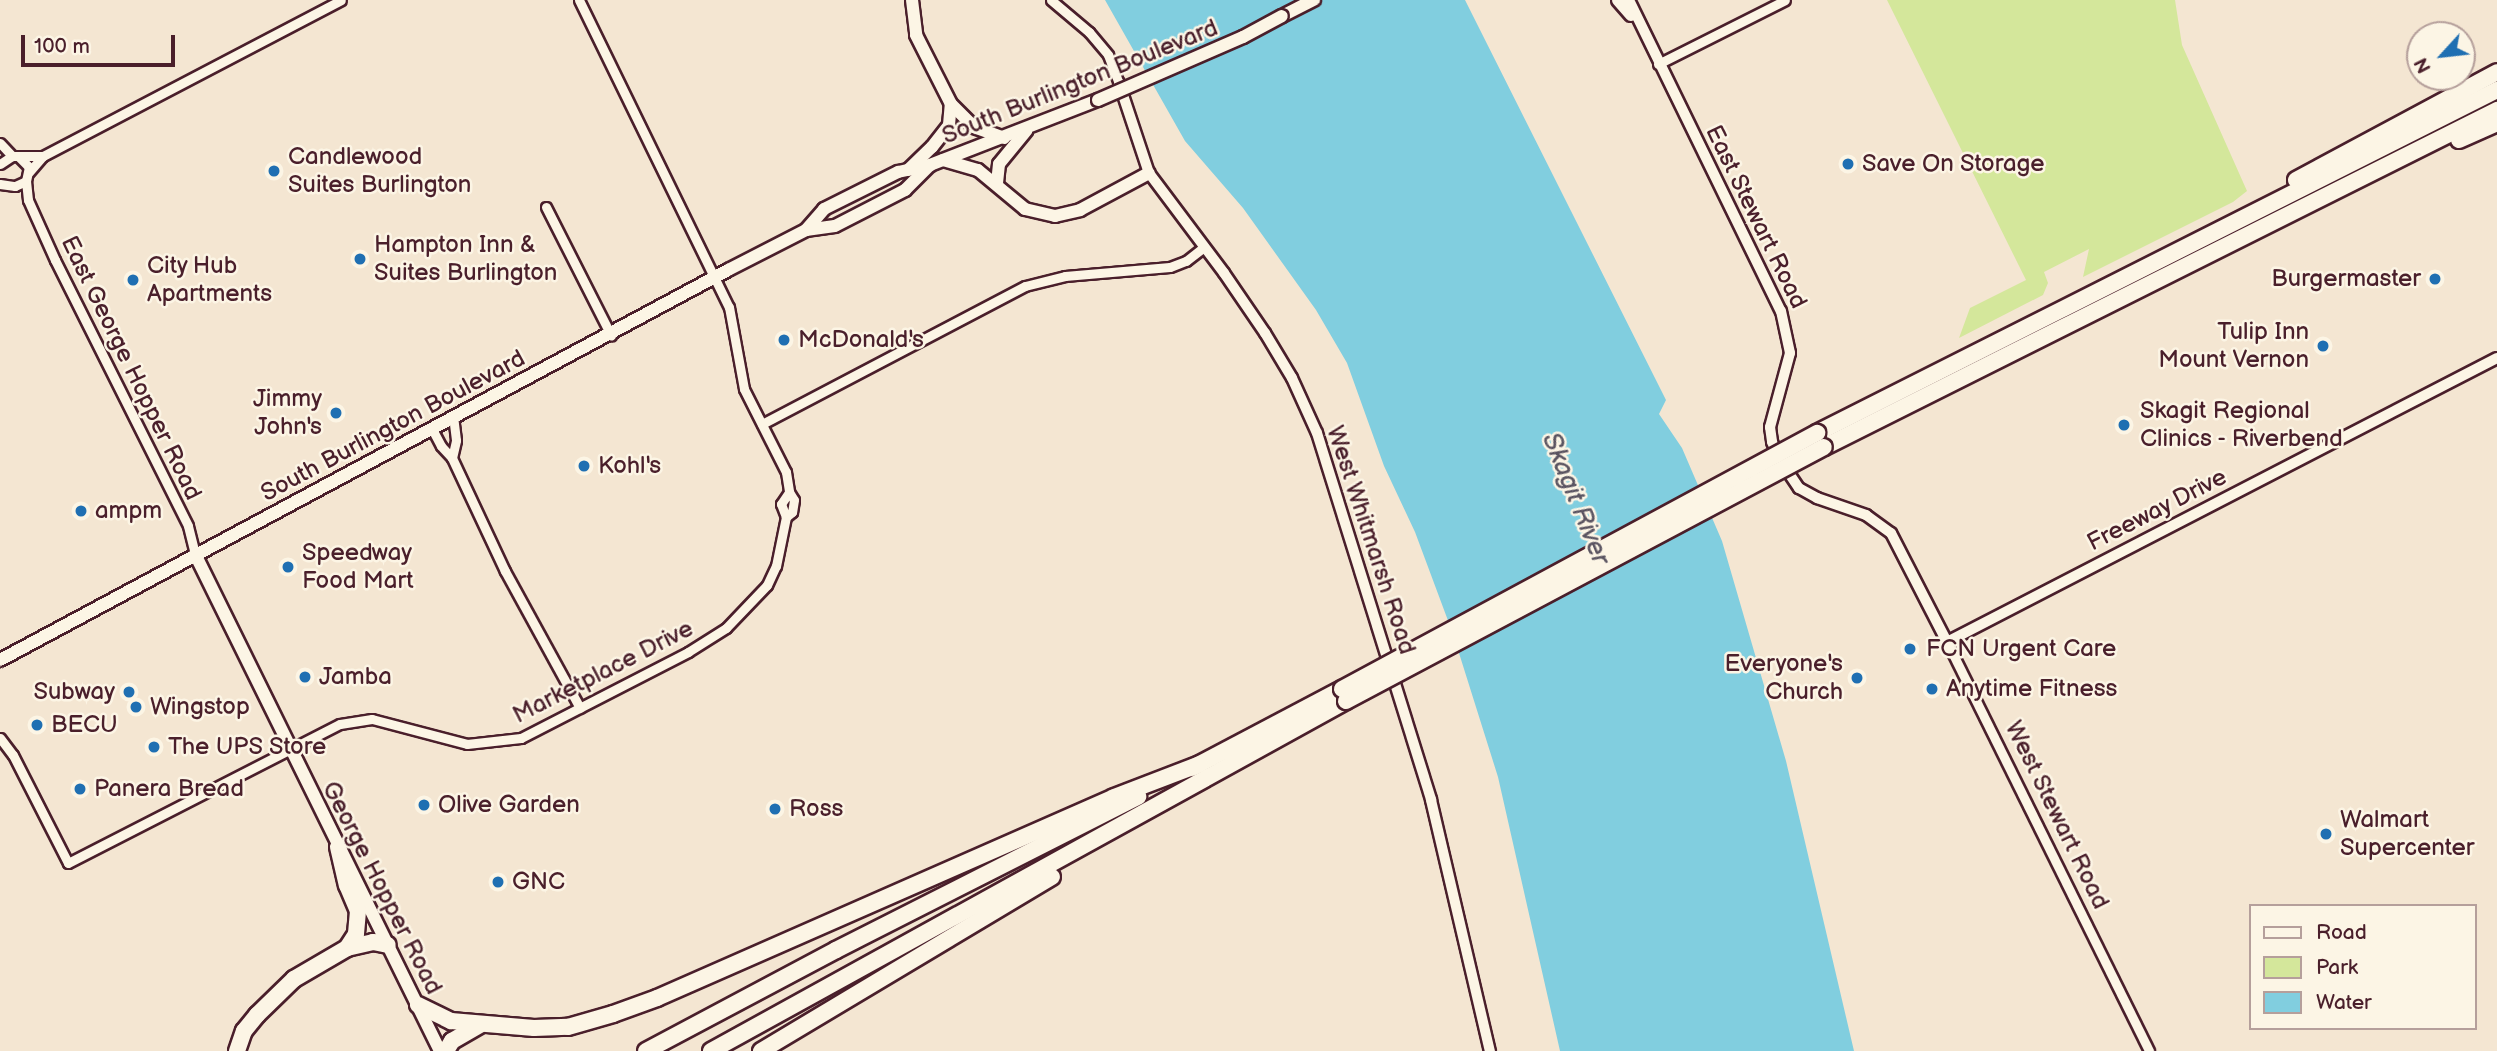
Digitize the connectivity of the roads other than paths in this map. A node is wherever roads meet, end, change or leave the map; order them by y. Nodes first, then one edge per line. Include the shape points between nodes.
1 (341, 0) edge
2 (579, 0) edge
3 (912, 0) edge
4 (1051, 0) edge
5 (1314, 0) edge
6 (1618, 0) edge
7 (1626, 0) edge
8 (1785, 0) edge
9 (1634, 18) junction
10 (1658, 64) junction
11 (2497, 72) edge
12 (1119, 83) joint
13 (2497, 90) edge
14 (951, 104) junction
15 (2497, 110) edge
16 (2497, 123) edge
17 (1028, 128) junction
18 (1004, 138) junction
19 (0, 143) edge
20 (16, 156) junction
21 (43, 156) junction
22 (1, 160) edge
23 (936, 163) junction
24 (907, 170) junction
25 (1149, 173) junction
26 (27, 176) junction
27 (5, 183) edge
28 (997, 183) junction
29 (2337, 190) junction
30 (28, 200) junction
31 (546, 207) dead end
32 (806, 230) junction
33 (1204, 247) junction
34 (2168, 256) junction
35 (715, 277) junction
36 (611, 335) junction
37 (2497, 358) edge
38 (453, 415) junction
39 (762, 424) junction
40 (431, 427) junction
41 (1820, 440) junction
42 (452, 458) junction
43 (1780, 460) joint
44 (195, 554) junction
45 (1947, 642) junction
46 (0, 660) edge
47 (1344, 695) junction
48 (580, 708) junction
49 (0, 737) edge
50 (1278, 739) junction
51 (290, 750) junction
52 (1200, 764) junction
53 (338, 847) junction
54 (388, 945) junction
55 (346, 948) junction
56 (418, 1005) junction
57 (482, 1024) junction
58 (237, 1051) edge
59 (440, 1051) edge
60 (446, 1051) edge
61 (646, 1051) edge
62 (711, 1051) edge
63 (761, 1051) edge
64 (1490, 1051) edge
65 (2149, 1051) edge

1 - 21 street
2 - 35 street
3 - 14 main road via 916,35
4 - 12 street via 1108,55
5 - 17 main road, South Burlington Boulevard, bridge via 1244,37
6 - 9 main road
7 - 9 street, East Stewart Road
8 - 10 street
9 - 10 street, East Stewart Road
10 - 43 street, East Stewart Road via 1781,312 1790,353 1770,427
11 - 34 highway via 2247,206
12 - 25 street, West Whitmarsh Road
13 - 34 highway
14 - 18 main road via 974,127
14 - 24 main road via 949,125
15 - 29 highway
16 - 29 highway
17 - 18 main road, South Burlington Boulevard
17 - 28 main road via 999,164
18 - 23 main road, South Burlington Boulevard
19 - 20 street
20 - 21 street
20 - 22 street
20 - 26 street via 26,163
21 - 26 street
23 - 24 main road, South Burlington Boulevard
23 - 28 main road via 967,165
23 - 32 main road, South Burlington Boulevard via 905,190 835,226
24 - 32 main road, South Burlington Boulevard via 824,209
25 - 28 main road via 1080,210 1055,216 1025,209
25 - 33 street, West Whitmarsh Road
26 - 27 street
26 - 30 street, East George Hopper Road
27 - 30 street, East George Hopper Road
29 - 41 highway
30 - 44 street, East George Hopper Road via 188,526
31 - 36 street
32 - 35 main road, South Burlington Boulevard
33 - 39 street via 1170,267 1065,276 1025,286
33 - 64 street, West Whitmarsh Road via 1292,377 1317,432 1431,800
34 - 41 highway
35 - 36 main road, South Burlington Boulevard
35 - 39 street via 729,307 744,389
36 - 38 main road, South Burlington Boulevard
37 - 45 street, Freeway Drive
38 - 40 main road, South Burlington Boulevard
38 - 42 street via 456,440
39 - 48 street, Marketplace Drive via 794,500 776,566 766,585 726,628
40 - 42 street
40 - 44 main road, South Burlington Boulevard
41 - 47 highway, bridge
42 - 48 street via 505,571
43 - 45 street, West Stewart Road via 1799,488 1866,515 1891,533
44 - 46 main road, South Burlington Boulevard
44 - 51 main road, George Hopper Road
45 - 65 street, West Stewart Road
47 - 50 highway
47 - 52 highway
48 - 51 street, Marketplace Drive via 521,738 499,743 467,744 364,718 340,724
49 - 51 street, Marketplace Drive via 68,863
50 - 62 highway
50 - 63 highway
51 - 53 main road, George Hopper Road
52 - 57 highway via 926,877 646,1002 568,1027
52 - 61 highway
53 - 54 main road, George Hopper Road
53 - 55 highway via 358,911 356,934
54 - 55 highway via 373,942
54 - 56 main road, George Hopper Road
55 - 58 highway via 272,997 244,1031
56 - 57 highway via 451,1021
56 - 59 main road, George Hopper Road
57 - 60 highway via 452,1041

